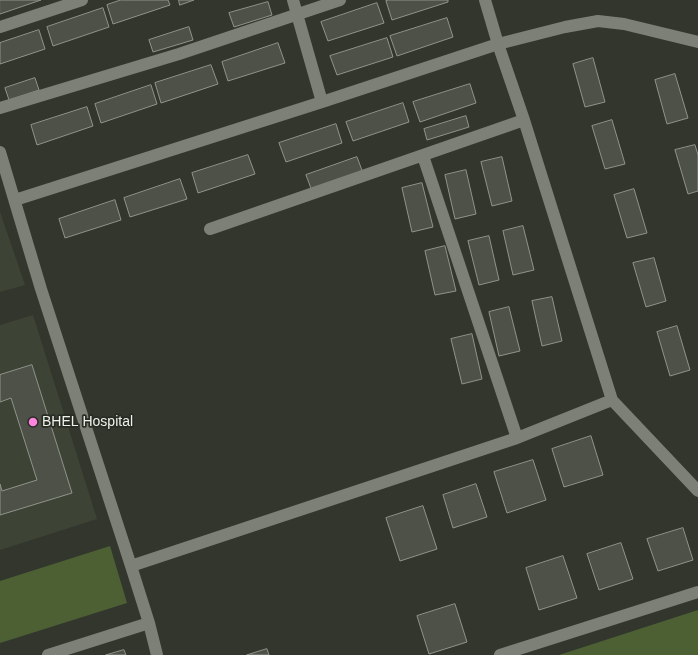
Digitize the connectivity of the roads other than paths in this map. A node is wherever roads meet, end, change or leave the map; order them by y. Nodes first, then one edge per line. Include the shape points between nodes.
1 (82, 0) edge
2 (294, 0) edge
3 (340, 0) edge
4 (485, 0) edge
5 (298, 14) junction
6 (0, 27) edge
7 (698, 42) edge
8 (498, 44) junction
9 (322, 102) junction
10 (0, 108) edge
11 (524, 120) junction
12 (0, 152) edge
13 (423, 156) junction
14 (15, 200) junction
15 (210, 230) dead end
16 (612, 400) junction
17 (517, 438) junction
18 (698, 491) edge
19 (131, 566) junction
20 (698, 592) edge
21 (149, 623) junction
22 (48, 655) edge
23 (157, 655) edge
24 (500, 655) edge

1 - 6 street
2 - 5 street
3 - 5 street
4 - 8 street
5 - 9 street
5 - 10 street via 179,54
7 - 8 street via 624,24 598,21
8 - 9 street
8 - 11 street
9 - 14 street
11 - 13 street
11 - 16 street
12 - 14 street
13 - 15 street
13 - 17 street
14 - 19 street via 41,289
16 - 17 street
16 - 18 street
17 - 19 street
19 - 21 street
20 - 24 street
21 - 22 street
21 - 23 street

